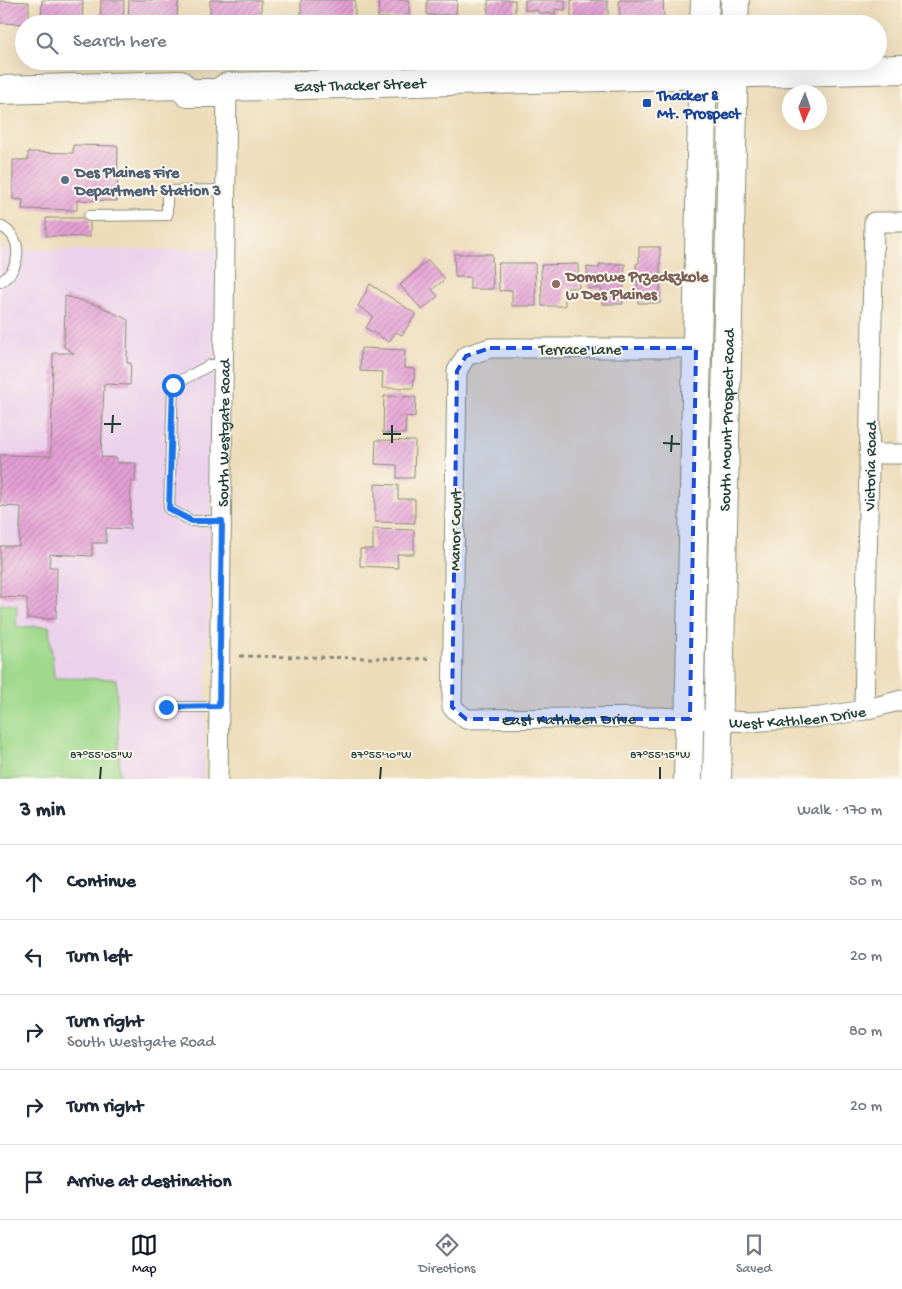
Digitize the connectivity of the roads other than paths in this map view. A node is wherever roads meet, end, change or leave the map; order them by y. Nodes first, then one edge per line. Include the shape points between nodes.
1 (705, 0) edge
2 (735, 0) edge
3 (704, 15) edge
4 (734, 15) edge
5 (653, 70) edge
6 (703, 70) edge
7 (733, 70) edge
8 (887, 70) edge
9 (902, 70) edge
10 (228, 87) junction
11 (0, 90) edge
12 (226, 190) junction
13 (89, 216) dead end
14 (902, 222) edge
15 (0, 226) edge
16 (0, 282) edge
17 (696, 348) junction
18 (466, 356) joint
19 (224, 365) junction
20 (870, 454) junction
21 (902, 454) edge
22 (222, 521) junction
23 (902, 700) edge
24 (219, 706) junction
25 (166, 707) dead end
26 (452, 707) joint
27 (864, 710) junction
28 (690, 719) junction
29 (718, 720) junction
30 (218, 779) edge
31 (688, 779) edge
32 (717, 779) edge

1 - 3 main road
2 - 4 main road
5 - 10 main road, East Thacker Street
6 - 17 main road, South Mount Prospect Road
7 - 29 main road, South Mount Prospect Road
8 - 9 main road, East Thacker Street
10 - 11 main road, East Thacker Street via 218,93 188,93 180,84
10 - 12 street, South Westgate Road
12 - 13 lane via 167,191 166,215
12 - 19 street, South Westgate Road
14 - 20 street, Victoria Road via 874,222
15 - 16 lane via 12,235 18,255 10,275
17 - 18 street, Terrace Lane via 490,348
17 - 28 main road, South Mount Prospect Road
18 - 26 street, Manor Court via 456,371
19 - 22 street, South Westgate Road
19 - 22 lane via 210,365 173,385 169,509 192,521
20 - 21 street
20 - 27 street, Victoria Road
22 - 24 street, South Westgate Road
23 - 27 street, West Kathleen Drive
24 - 25 lane
24 - 30 street, South Westgate Road
26 - 28 street, East Kathleen Drive via 466,719
27 - 29 street, West Kathleen Drive via 750,722
28 - 29 street, West Kathleen Drive
28 - 31 main road, South Mount Prospect Road
29 - 32 main road, South Mount Prospect Road

